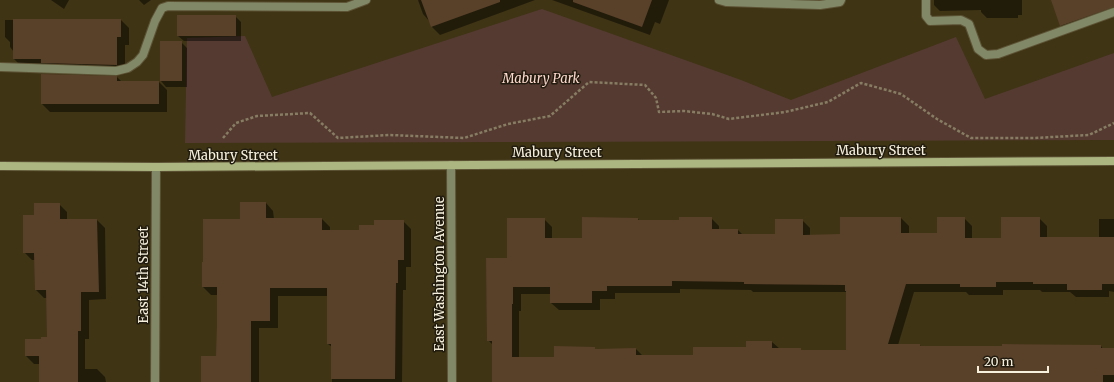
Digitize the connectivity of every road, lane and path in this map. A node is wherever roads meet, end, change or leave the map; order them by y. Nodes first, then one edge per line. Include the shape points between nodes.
1 (366, 0) edge
2 (719, 0) edge
3 (841, 0) edge
4 (926, 0) edge
5 (272, 3) edge
6 (1114, 12) edge
7 (0, 67) edge
8 (1114, 123) edge
9 (223, 138) dead end
10 (1114, 161) edge
11 (451, 165) junction
12 (0, 166) edge
13 (156, 167) junction
14 (155, 382) edge
15 (452, 382) edge

1 - 5 street via 347,6
2 - 3 street via 820,5
4 - 6 street via 926,16 930,21 961,20 969,24 978,49 986,55 998,54
5 - 7 street via 162,8 143,56 128,68 116,71
8 - 9 path via 1089,135 971,138 901,94 861,83 828,102 785,112 729,119 684,111 660,112 656,98 645,85 589,82 550,116 508,124 464,138 389,135 338,138 310,113 257,116 236,123
10 - 11 street, Mabury Street
11 - 13 street, Mabury Street
11 - 15 street, East Washington Avenue
12 - 13 street, Mabury Street
13 - 14 street, East 14th Street

